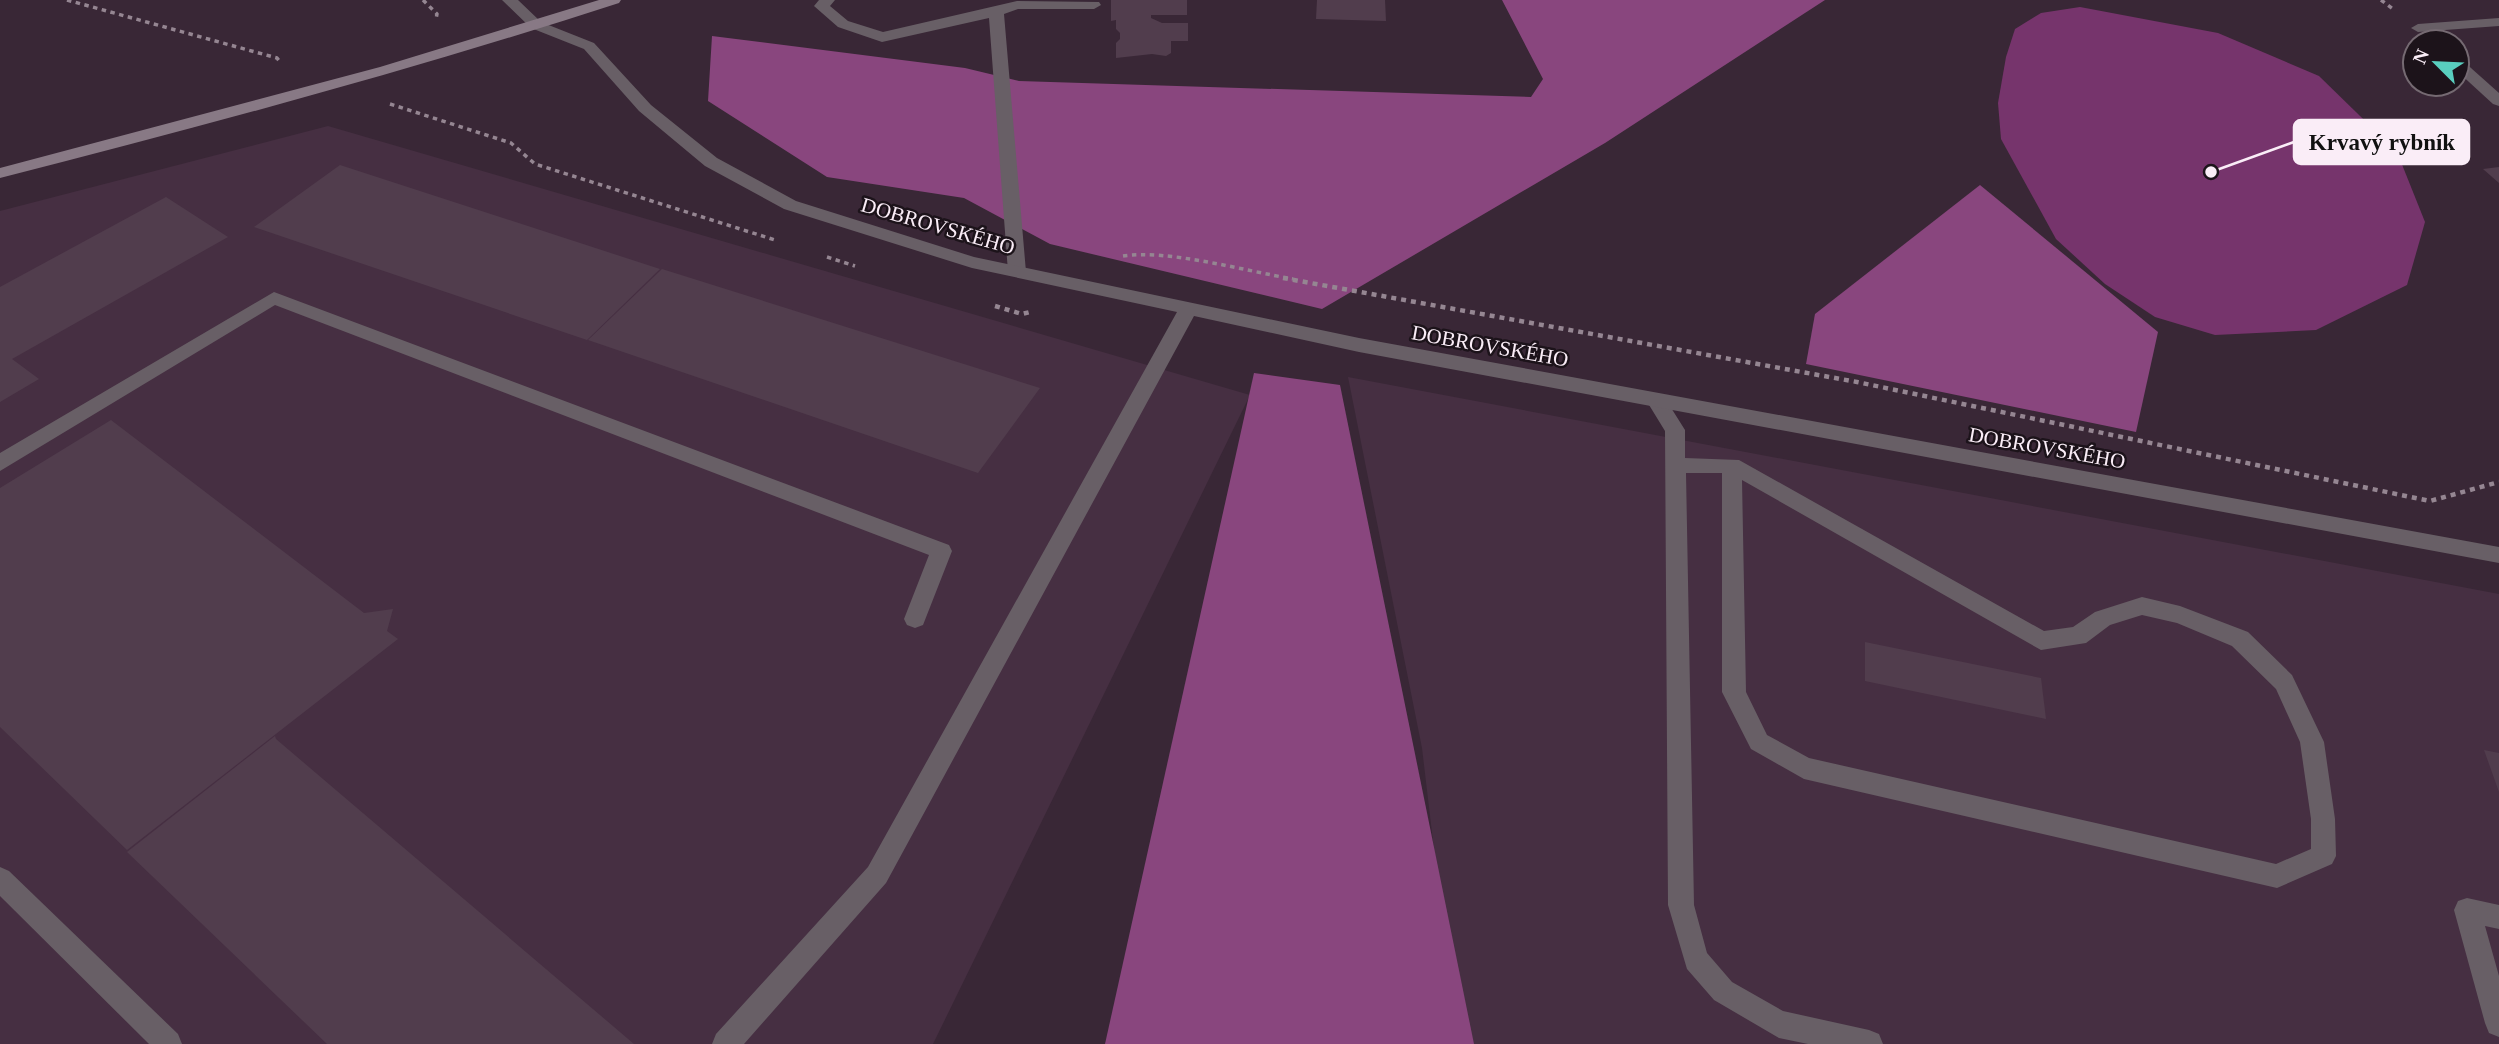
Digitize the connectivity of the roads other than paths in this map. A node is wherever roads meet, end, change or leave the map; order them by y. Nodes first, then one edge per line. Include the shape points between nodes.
1 (509, 0) edge
2 (614, 0) edge
3 (828, 0) edge
4 (1094, 5) dead end
5 (996, 12) junction
6 (2499, 22) edge
7 (536, 25) junction
8 (2430, 28) edge
9 (2471, 76) edge
10 (2499, 101) edge
11 (0, 173) edge
12 (1017, 272) junction
13 (1188, 309) junction
14 (1656, 400) junction
15 (0, 463) edge
16 (1732, 465) junction
17 (1675, 466) junction
18 (2499, 555) edge
19 (915, 619) dead end
20 (0, 880) edge
21 (2499, 917) edge
22 (2499, 1023) edge
23 (168, 1044) edge
24 (726, 1044) edge
25 (1870, 1044) edge

1 - 7 street
2 - 7 main road
3 - 5 street via 821,6 843,24 882,37
4 - 5 street via 1017,5
5 - 12 street
6 - 8 street
7 - 11 main road via 293,97
7 - 12 street, DOBROVSKÉHO via 589,47 645,108 711,162 790,205
9 - 10 street
12 - 13 street, DOBROVSKÉHO
13 - 14 street, DOBROVSKÉHO
13 - 24 street via 877,875
14 - 17 street via 1675,430
14 - 18 street, DOBROVSKÉHO
15 - 19 street via 274,298 941,551
16 - 16 street via 1734,692 1759,742 1804,768 2277,876 2323,856 2323,819 2312,742 2284,682 2240,639 2180,615 2142,606 2103,618 2078,636 2041,641
16 - 17 street
17 - 25 street via 1681,905 1696,960 1723,991 1779,1024
20 - 23 street
21 - 22 street via 2467,910

